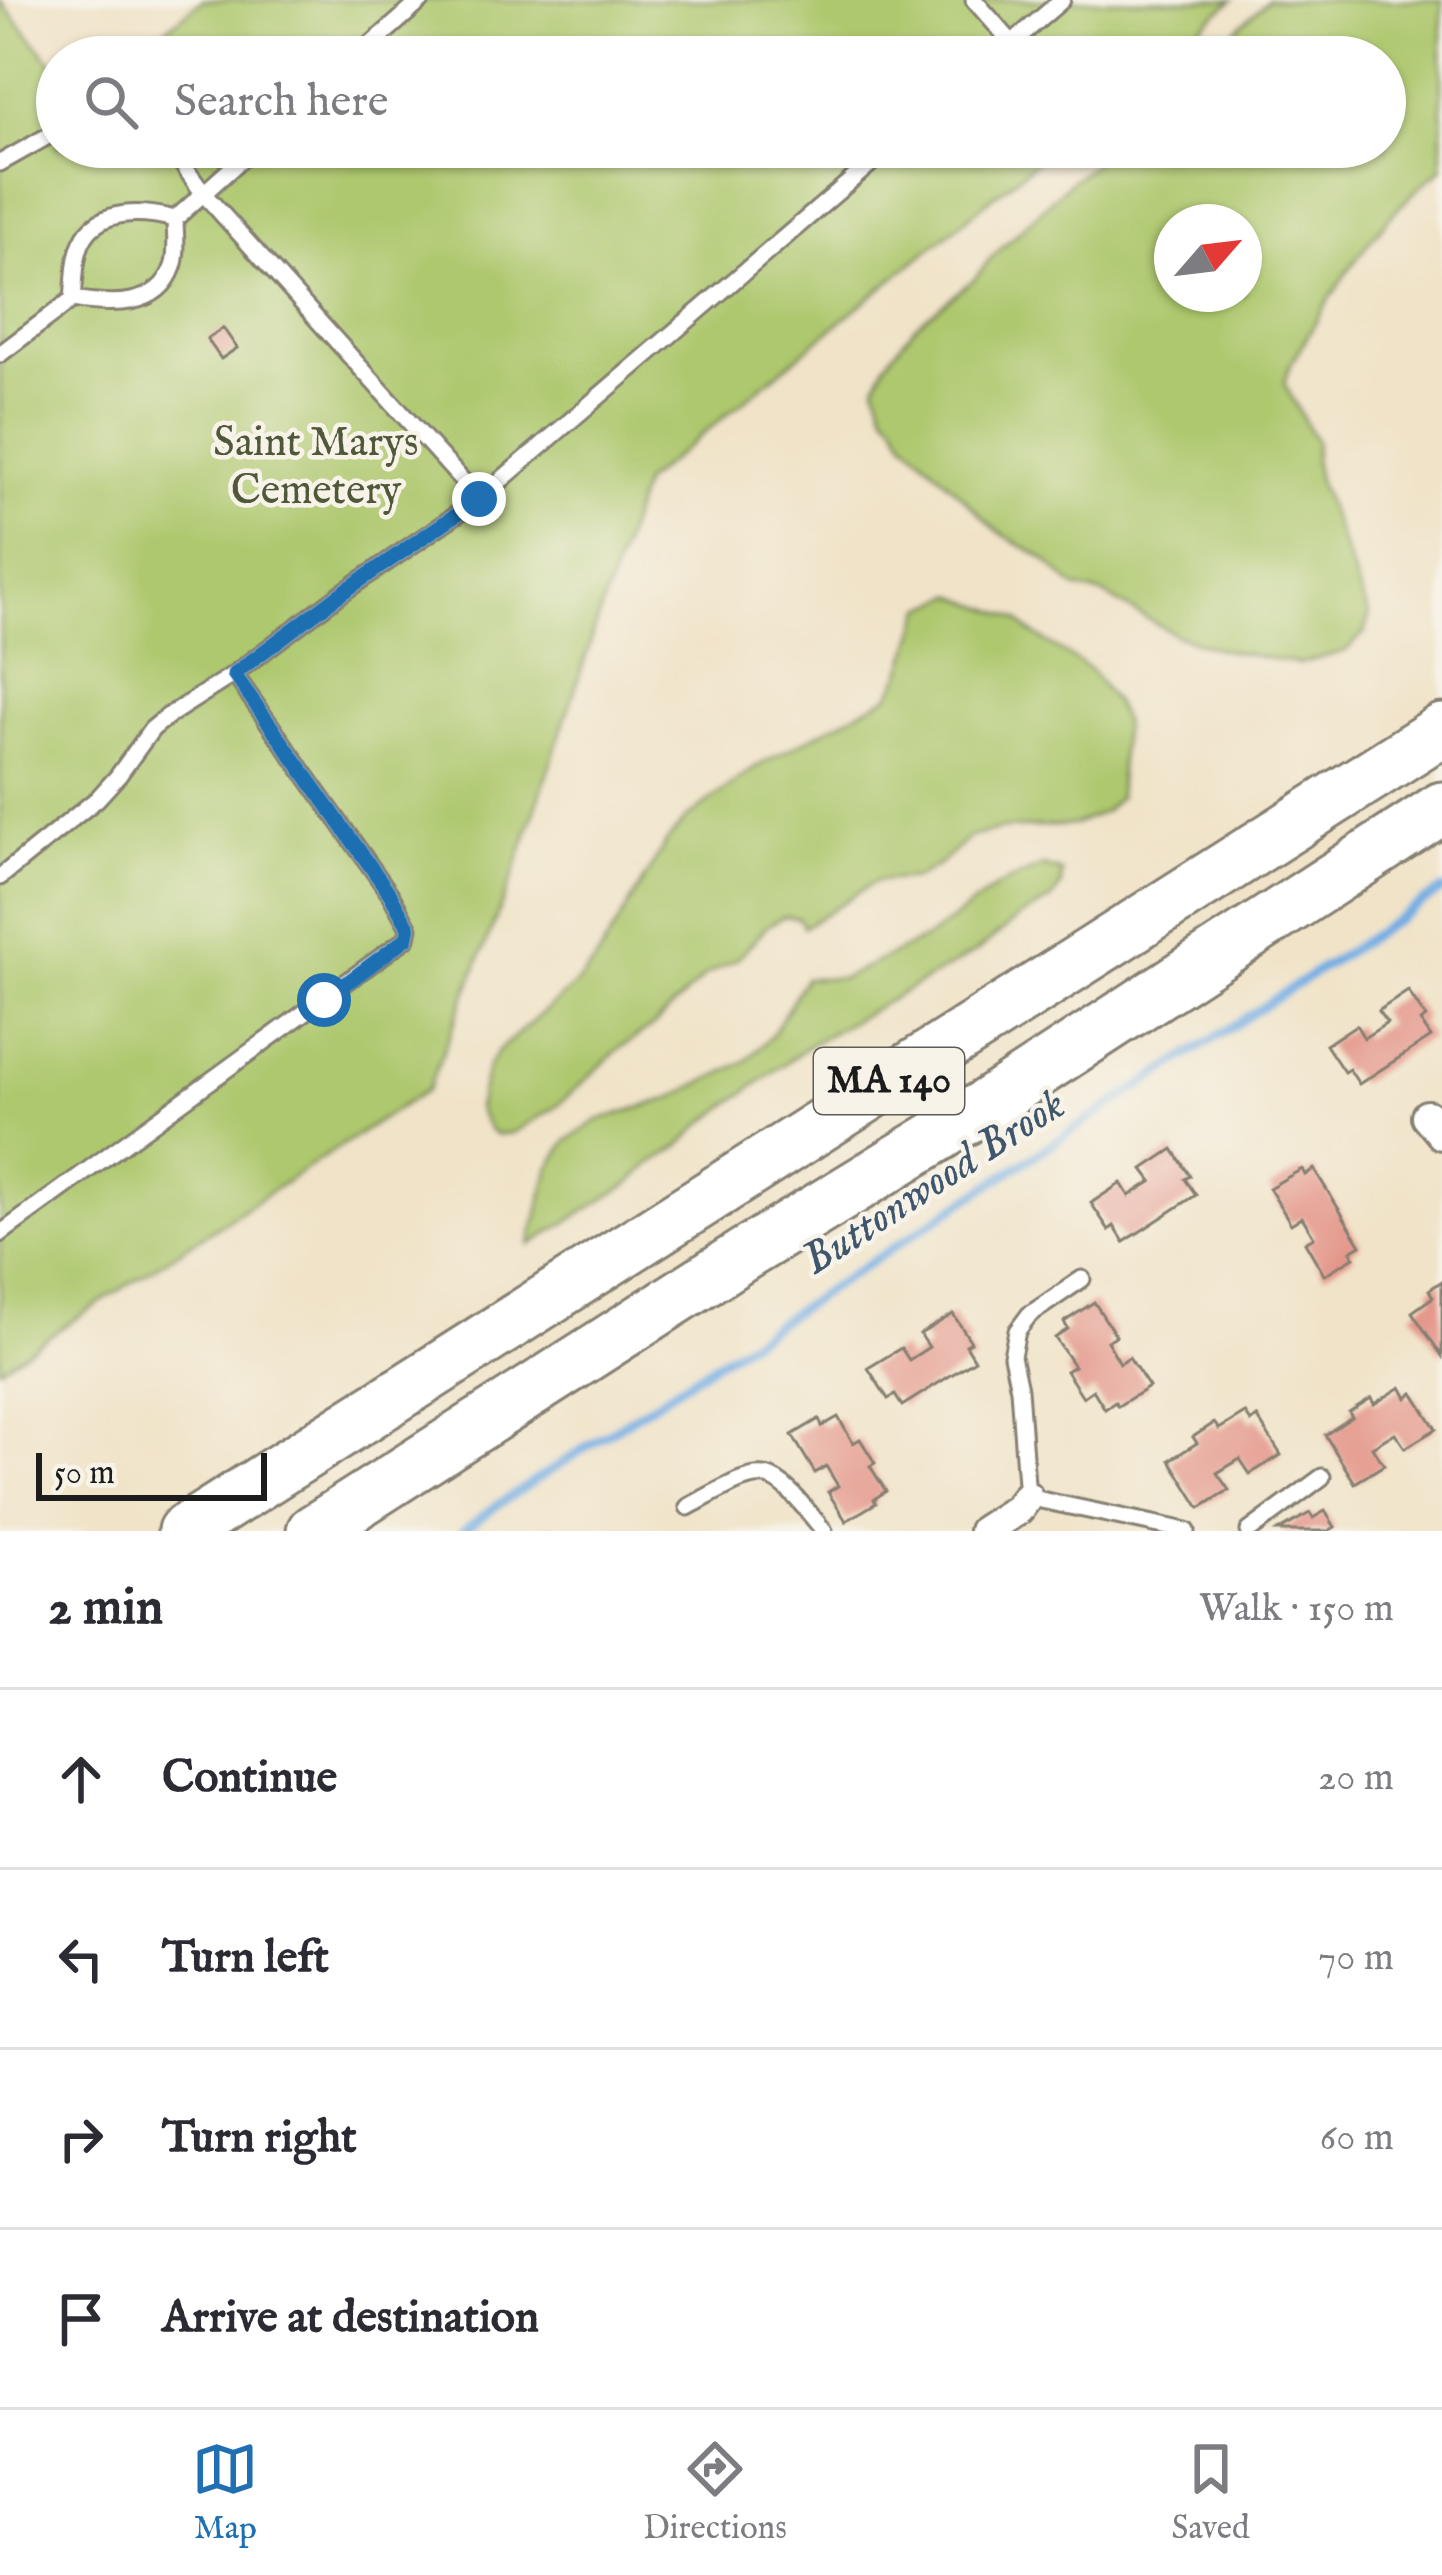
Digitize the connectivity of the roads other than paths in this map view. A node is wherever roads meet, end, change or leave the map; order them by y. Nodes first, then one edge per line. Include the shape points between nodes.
1 (422, 0) edge
2 (974, 0) edge
3 (1062, 0) edge
4 (382, 36) edge
5 (1006, 36) edge
6 (1020, 36) edge
7 (36, 143) edge
8 (0, 164) edge
9 (185, 168) edge
10 (231, 168) edge
11 (865, 168) edge
12 (203, 193) junction
13 (175, 219) junction
14 (74, 299) junction
15 (0, 354) edge
16 (479, 499) junction
17 (234, 674) junction
18 (1442, 730) edge
19 (1442, 808) edge
20 (0, 877) edge
21 (0, 1234) edge
22 (1082, 1279) dead end
23 (1322, 1477) dead end
24 (1027, 1497) junction
25 (688, 1507) dead end
26 (184, 1531) edge
27 (313, 1531) edge
28 (824, 1531) edge
29 (984, 1531) edge
30 (1187, 1531) edge
31 (1249, 1531) edge

1 - 4 lane
2 - 5 lane
3 - 6 lane
7 - 8 lane
9 - 12 lane
10 - 12 lane
11 - 16 lane
12 - 13 lane
12 - 16 lane
13 - 14 lane via 146,212 93,227 82,242
13 - 14 lane via 174,265 162,285 127,303
14 - 15 lane
16 - 17 lane
17 - 20 lane via 168,716 97,800
17 - 21 lane via 390,894 407,938
18 - 26 highway, MA 140
19 - 27 highway, MA 140
22 - 24 lane via 1017,1330 1012,1356
23 - 31 lane
24 - 29 street
24 - 30 lane
25 - 28 lane via 760,1474 794,1493

